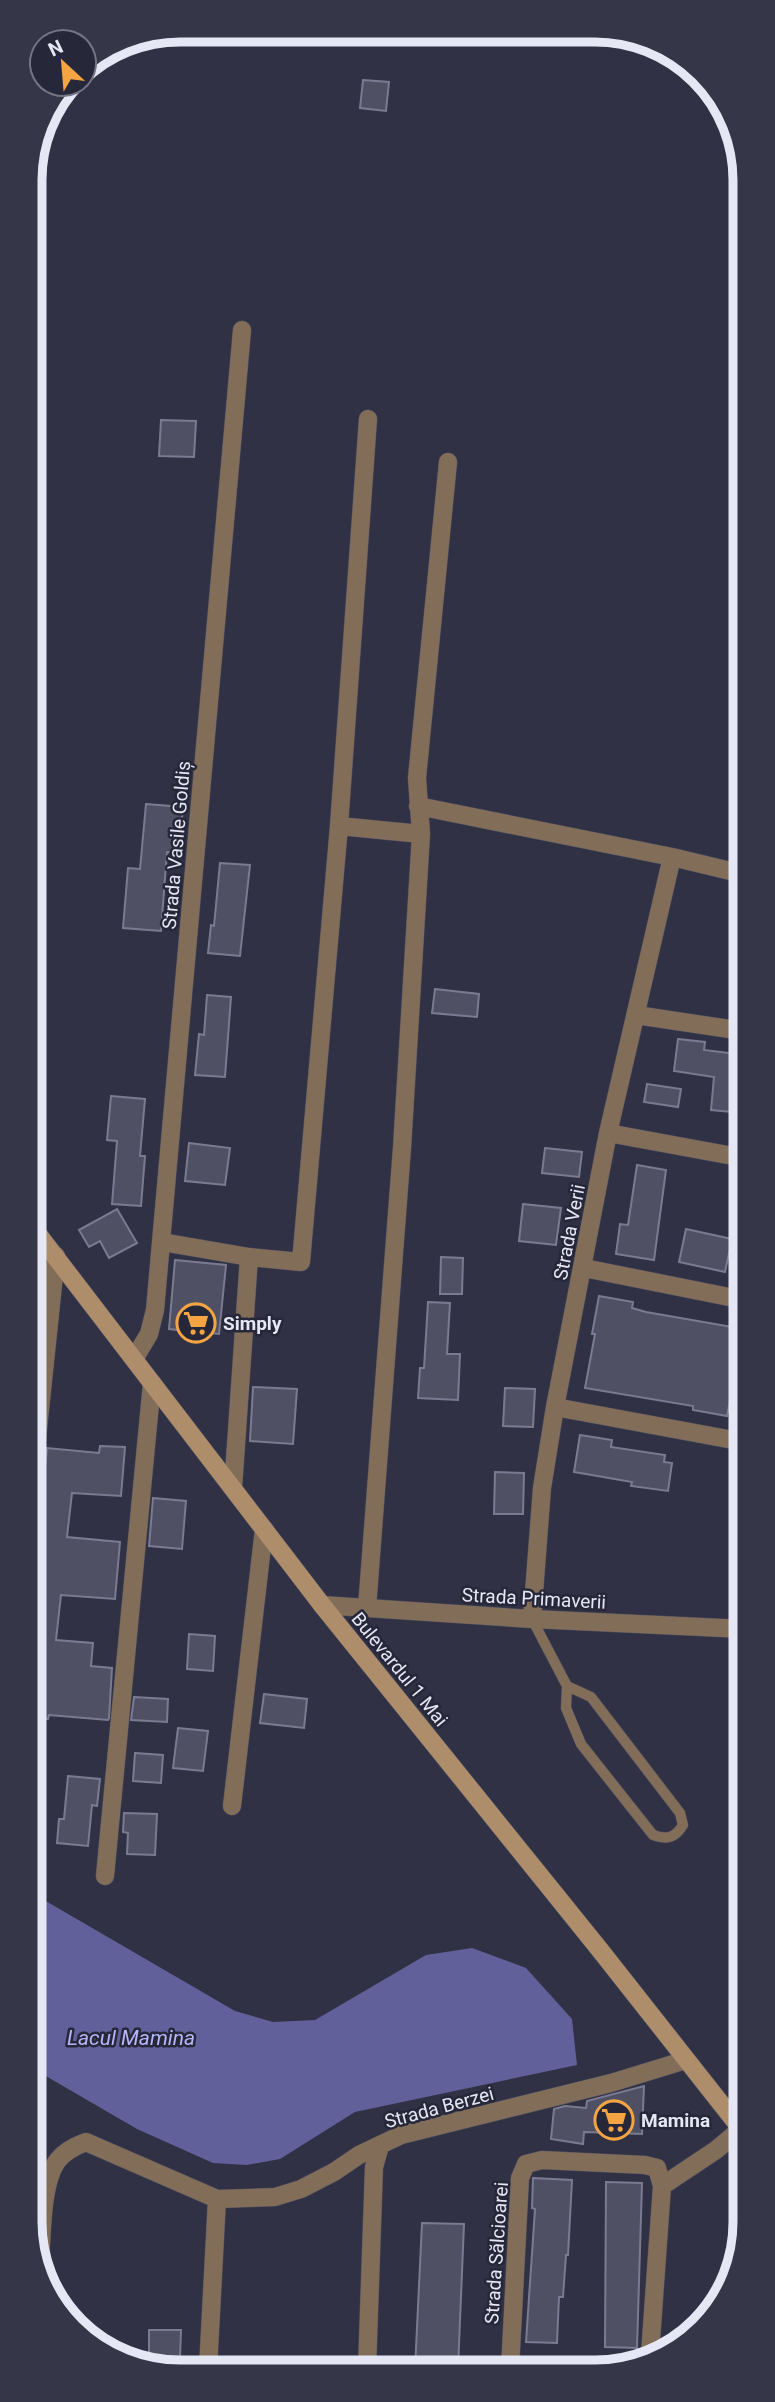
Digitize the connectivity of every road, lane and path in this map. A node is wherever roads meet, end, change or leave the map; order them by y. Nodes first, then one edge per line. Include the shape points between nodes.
1 (242, 330) dead end
2 (368, 419) dead end
3 (448, 463) dead end
4 (418, 806) junction
5 (339, 826) junction
6 (421, 834) junction
7 (672, 857) junction
8 (733, 872) edge
9 (636, 1015) junction
10 (733, 1029) edge
11 (608, 1133) junction
12 (733, 1156) edge
13 (42, 1239) edge
14 (162, 1242) junction
15 (56, 1256) junction
16 (249, 1256) junction
17 (584, 1268) junction
18 (733, 1298) edge
19 (134, 1359) junction
20 (152, 1383) junction
21 (42, 1390) edge
22 (555, 1408) junction
23 (733, 1440) edge
24 (233, 1488) junction
25 (264, 1529) junction
26 (322, 1605) junction
27 (367, 1608) junction
28 (531, 1619) junction
29 (733, 1628) edge
30 (567, 1686) junction
31 (232, 1806) dead end
32 (105, 1876) dead end
33 (686, 2060) junction
34 (733, 2119) edge
35 (733, 2138) edge
36 (380, 2146) junction
37 (662, 2186) junction
38 (217, 2199) junction
39 (42, 2231) edge
40 (650, 2348) edge
41 (208, 2360) edge
42 (367, 2360) edge
43 (510, 2360) edge

1 - 14 street, Strada Vasile Goldiș
2 - 5 street
3 - 4 street via 416,778
4 - 6 street
4 - 7 street
5 - 6 street
5 - 16 street via 301,1262
6 - 27 street
7 - 8 street
7 - 9 street, Strada Verii
9 - 10 street
9 - 11 street, Strada Verii
11 - 12 street
11 - 17 street, Strada Verii
13 - 15 main road, Bulevardul 1 Mai
14 - 16 street
14 - 19 street, Strada Vasile Goldiș via 155,1311 149,1334
15 - 19 main road, Bulevardul 1 Mai
15 - 21 street
16 - 24 street
17 - 18 street
17 - 22 street, Strada Verii
19 - 20 main road, Bulevardul 1 Mai
20 - 24 main road, Bulevardul 1 Mai
20 - 32 street
22 - 23 street
22 - 28 street, Strada Verii via 542,1488
24 - 25 main road, Bulevardul 1 Mai
25 - 26 main road, Bulevardul 1 Mai
25 - 31 street
26 - 27 street, Strada Primaverii
26 - 33 main road, Bulevardul 1 Mai
27 - 28 street, Strada Primaverii
28 - 29 street, Strada Primaverii
28 - 30 lane
30 - 30 lane via 566,1708 581,1744 653,1835 662,1838 678,1833 683,1825 680,1813 591,1697
33 - 34 main road, Bulevardul 1 Mai
33 - 36 street, Strada Berzei via 401,2136
35 - 37 street
36 - 38 street via 300,2189 275,2197
36 - 42 street, Strada Berzei via 374,2168
37 - 40 street
37 - 43 street, Strada Sălcioarei via 657,2168 645,2165 542,2160 526,2164 520,2178
38 - 39 street via 86,2142 57,2161 44,2198
38 - 41 street

